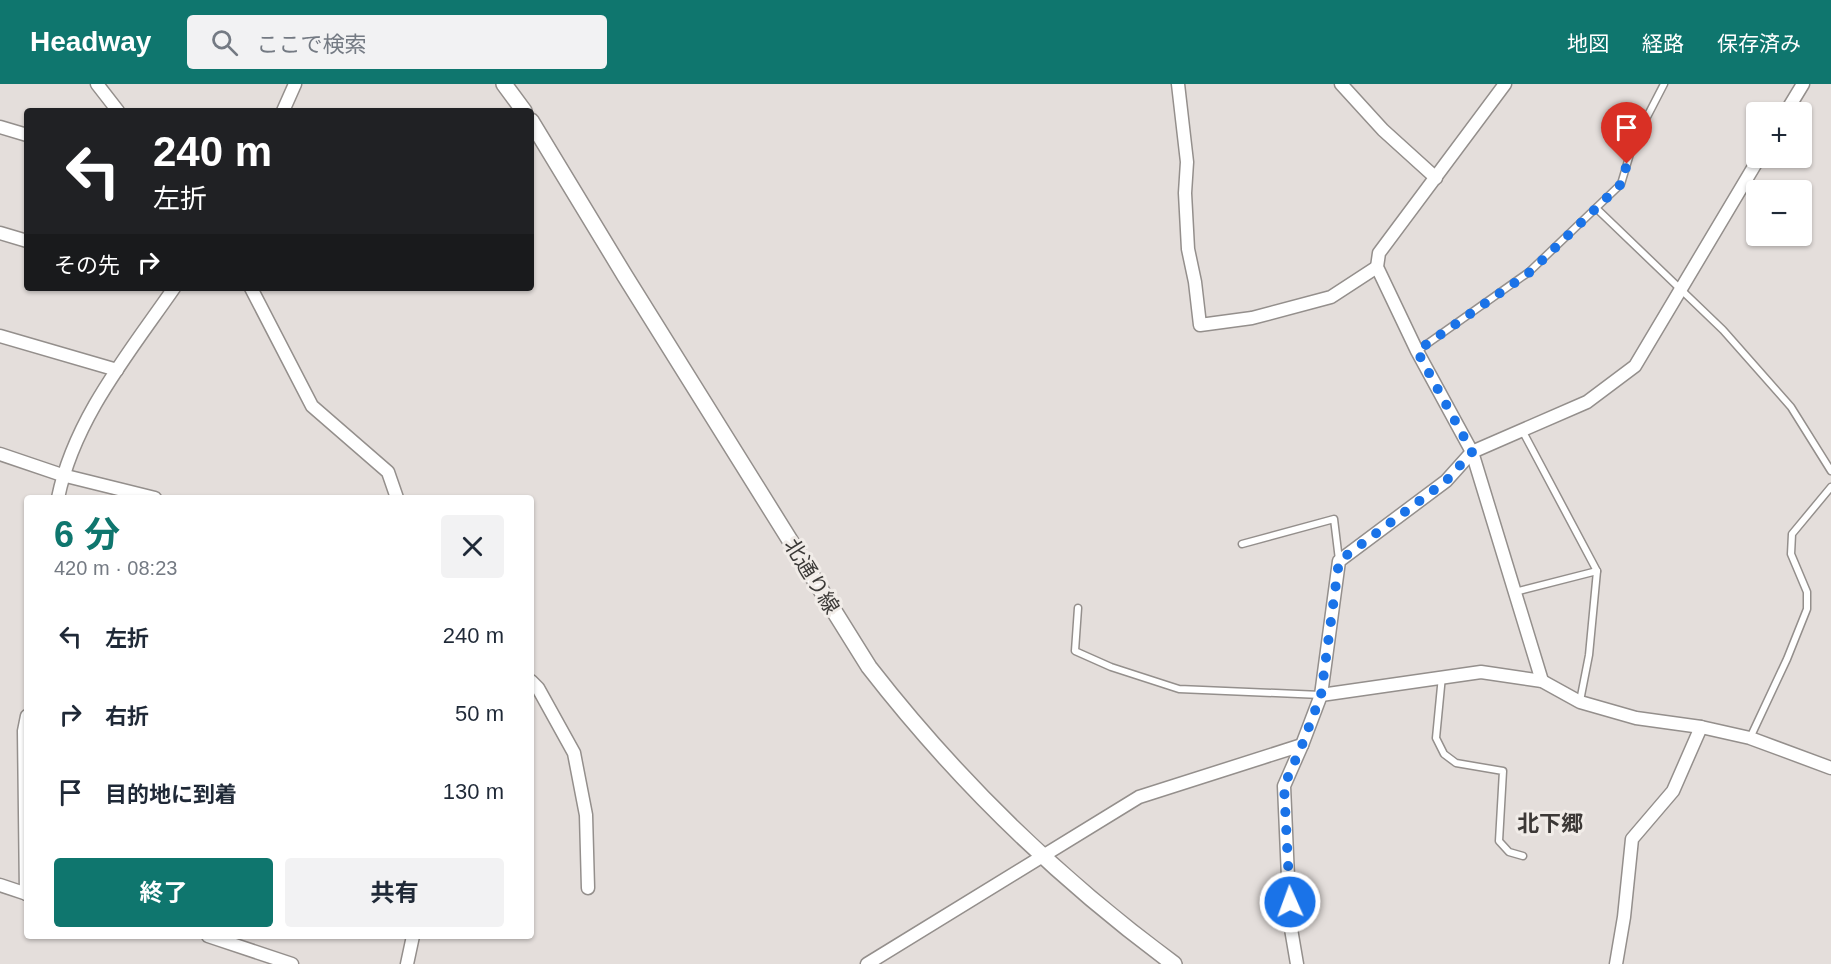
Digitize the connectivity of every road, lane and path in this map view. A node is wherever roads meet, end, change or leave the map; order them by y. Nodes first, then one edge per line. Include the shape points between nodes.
1 (98, 84) edge
2 (295, 84) edge
3 (504, 84) edge
4 (1178, 84) edge
5 (1341, 84) edge
6 (1505, 84) edge
7 (1664, 84) edge
8 (1803, 84) edge
9 (1792, 102) edge
10 (116, 108) edge
11 (285, 108) edge
12 (522, 108) edge
13 (534, 126) edge
14 (0, 127) edge
15 (24, 134) edge
16 (1752, 168) edge
17 (1436, 178) junction
18 (1596, 207) junction
19 (0, 233) edge
20 (24, 240) edge
21 (1377, 267) junction
22 (1681, 288) junction
23 (172, 291) edge
24 (253, 291) edge
25 (0, 336) edge
26 (1417, 351) junction
27 (117, 370) junction
28 (1522, 430) junction
29 (1472, 452) junction
30 (0, 454) edge
31 (1831, 471) edge
32 (62, 475) junction
33 (1831, 487) edge
34 (59, 495) edge
35 (142, 495) edge
36 (396, 495) edge
37 (1242, 544) dead end
38 (1339, 561) junction
39 (1597, 571) junction
40 (1515, 592) junction
41 (1078, 608) dead end
42 (1442, 676) junction
43 (1542, 681) junction
44 (534, 684) edge
45 (1321, 695) junction
46 (1580, 702) junction
47 (1701, 727) junction
48 (1750, 738) junction
49 (1302, 745) junction
50 (1831, 768) edge
51 (1043, 856) junction
52 (1522, 856) dead end
53 (0, 885) edge
54 (588, 888) dead end
55 (24, 893) edge
56 (215, 939) edge
57 (412, 939) edge
58 (266, 960) edge
59 (292, 964) edge
60 (407, 964) edge
61 (867, 964) edge
62 (1174, 964) edge
63 (1297, 964) edge
64 (1616, 964) edge

1 - 10 street
2 - 11 street
3 - 12 street
4 - 21 street via 1187,162 1188,249 1200,325 1252,318 1331,297
5 - 17 street
6 - 17 street
7 - 18 lane via 1633,144 1621,184
8 - 9 street
13 - 51 street, 北通り線 via 869,666 906,715
14 - 15 street
16 - 22 street
17 - 21 street via 1379,253
18 - 22 lane
18 - 26 lane via 1530,272
19 - 20 street
21 - 26 street
22 - 28 street via 1635,366 1587,402
22 - 31 lane via 1791,407
23 - 27 street
24 - 36 street via 312,406 387,471
25 - 27 street
26 - 29 street
27 - 32 street via 101,392
28 - 29 street
28 - 39 lane
29 - 38 street via 1446,481
29 - 40 street
30 - 32 street
32 - 34 street
32 - 35 street
33 - 48 lane via 1792,534 1791,554 1807,591 1807,609
37 - 38 lane via 1334,519
38 - 45 street
39 - 40 lane
39 - 46 lane
40 - 43 street
41 - 45 lane via 1075,651 1111,667 1179,689
42 - 43 street via 1481,672
42 - 45 street
42 - 52 lane via 1436,738 1444,754 1456,763 1503,771 1499,841 1509,852
43 - 46 street
44 - 54 street via 574,753 586,815
45 - 49 street
46 - 47 street via 1635,718
47 - 48 street
47 - 64 street via 1673,791 1632,839
48 - 50 street
49 - 51 street via 1139,797
49 - 63 street via 1284,786 1290,923
51 - 61 street
51 - 62 street, 北通り線 via 1115,921
53 - 55 street
56 - 58 street
57 - 60 street
58 - 59 street

